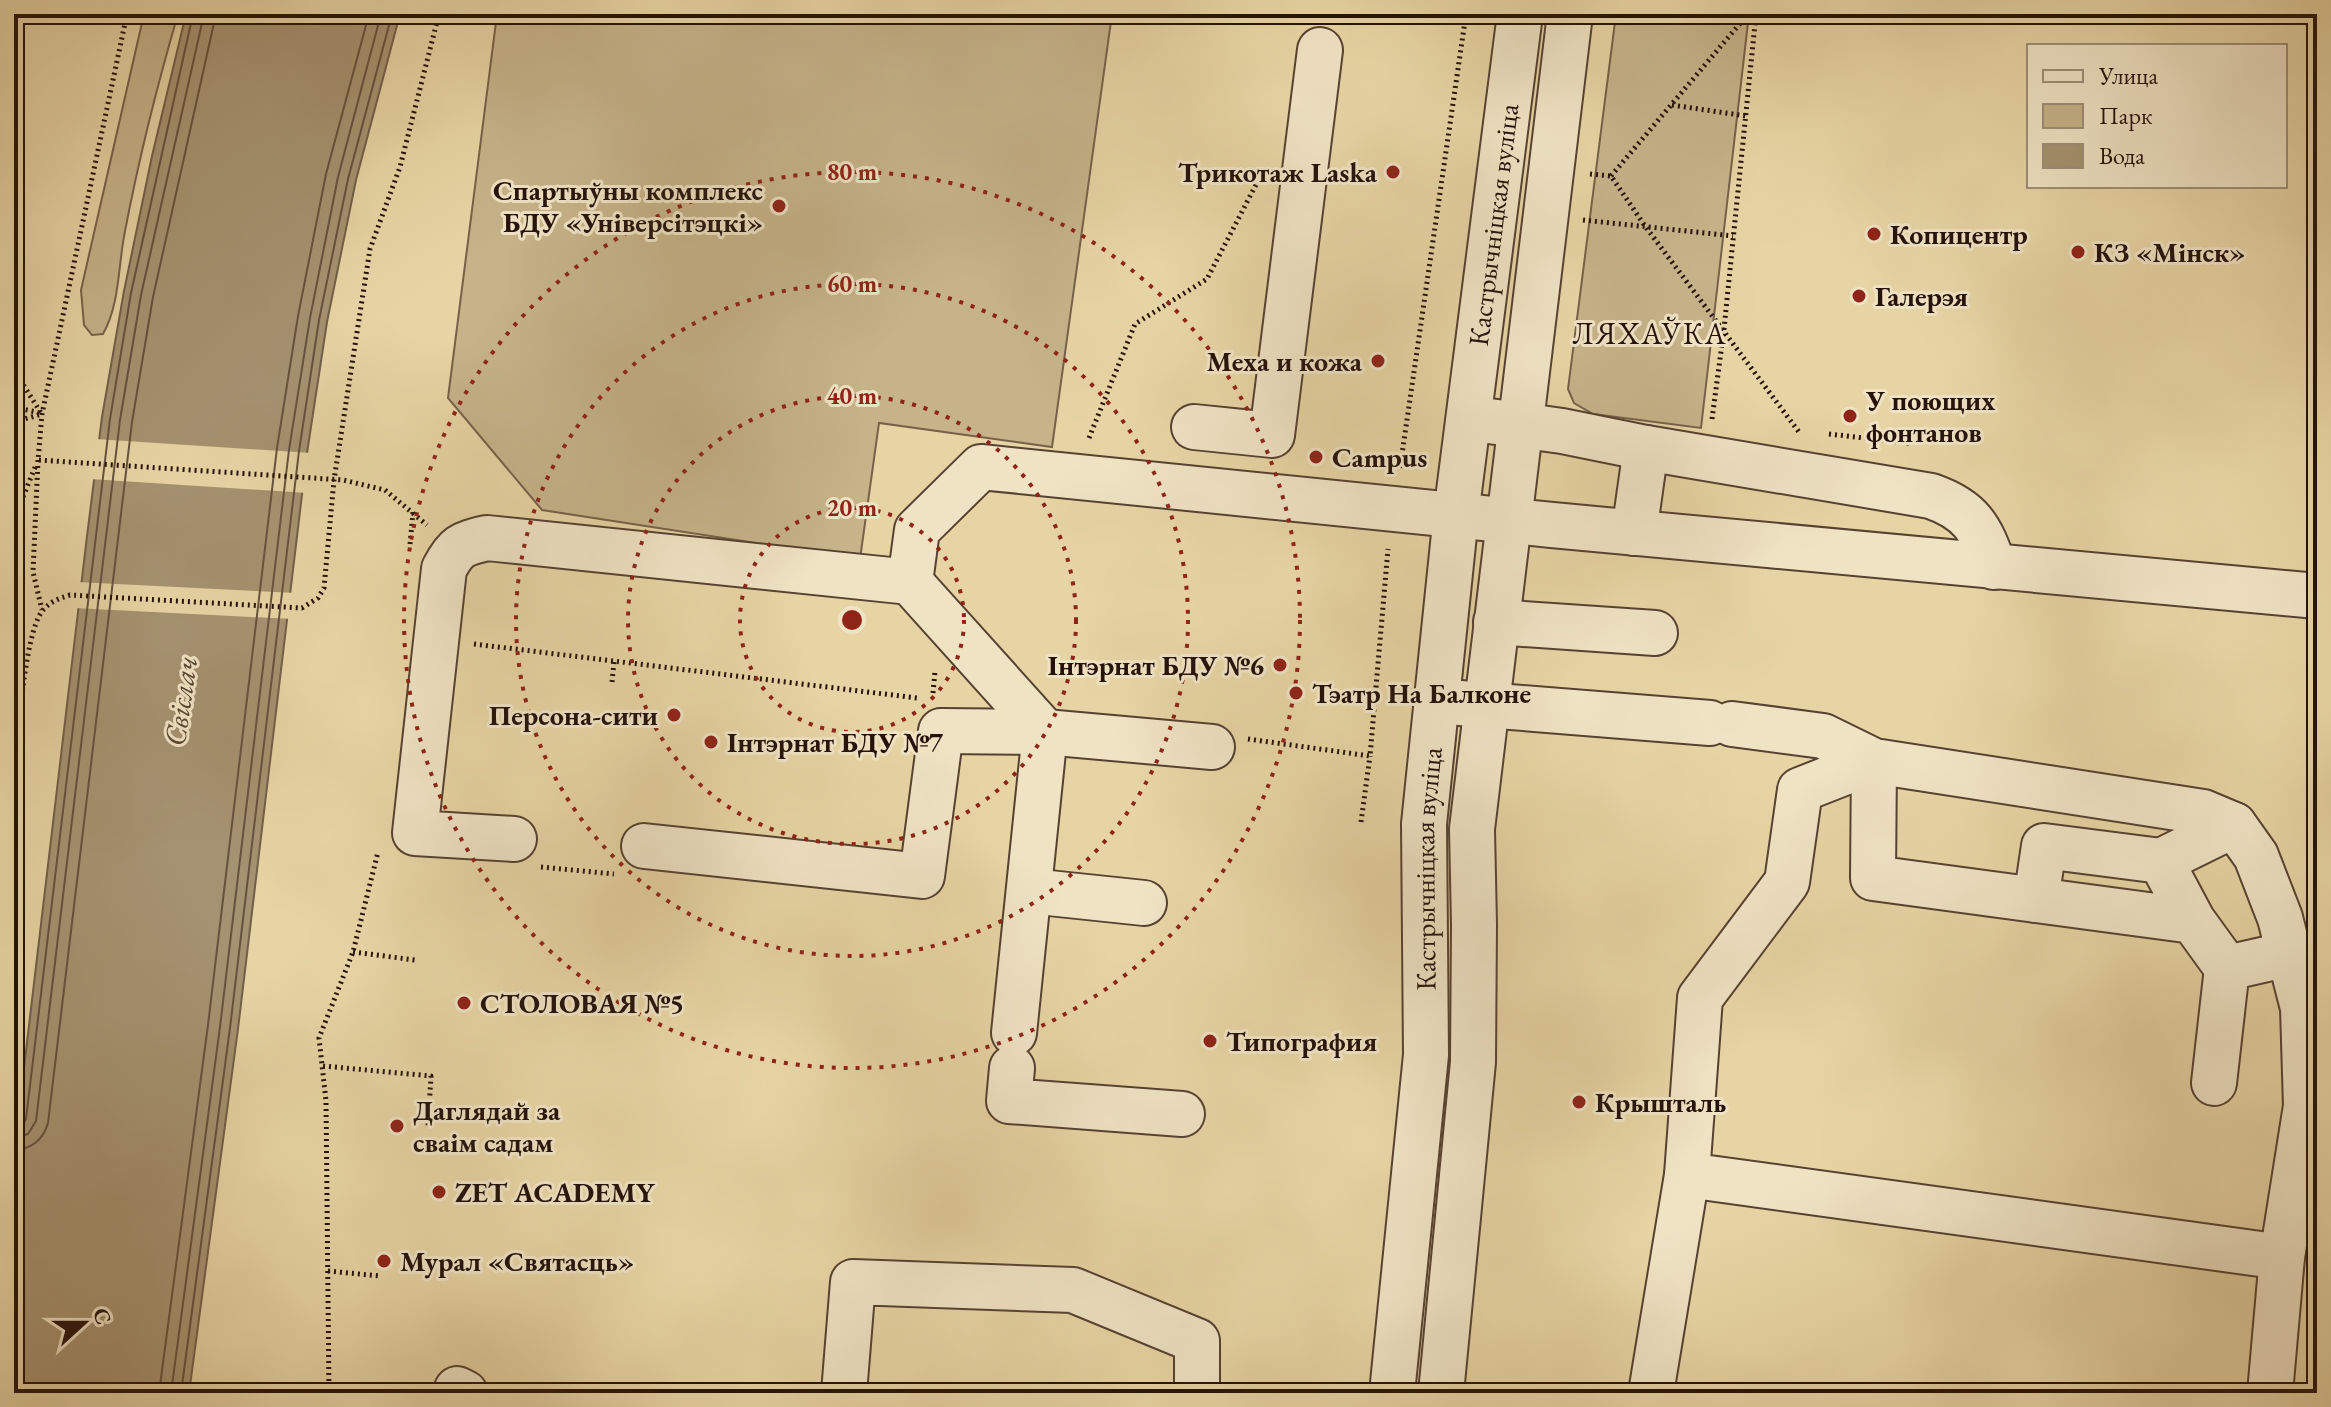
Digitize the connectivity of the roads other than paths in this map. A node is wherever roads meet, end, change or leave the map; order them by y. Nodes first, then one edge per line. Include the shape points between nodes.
1 (1520, 14) edge
2 (1570, 14) edge
3 (1320, 50) dead end
4 (1469, 419) junction
5 (1519, 425) junction
6 (1194, 427) dead end
7 (1646, 448) junction
8 (1456, 515) junction
9 (1509, 521) junction
10 (1634, 533) junction
11 (1994, 567) junction
12 (910, 582) junction
13 (2317, 596) edge
14 (1496, 622) junction
15 (1655, 633) dead end
16 (1438, 702) junction
17 (1488, 705) junction
18 (1045, 732) junction
19 (1225, 742) road end
20 (1874, 761) junction
21 (2051, 788) junction
22 (2234, 825) junction
23 (514, 839) road end
24 (644, 846) road end
25 (2044, 846) junction
26 (2161, 861) junction
27 (1030, 891) junction
28 (2036, 900) junction
29 (1144, 903) dead end
30 (2193, 921) junction
31 (2289, 954) junction
32 (2227, 968) junction
33 (2214, 1083) dead end
34 (1182, 1114) dead end
35 (1687, 1175) junction
36 (2282, 1257) junction
37 (456, 1393) edge
38 (465, 1393) edge
39 (844, 1393) edge
40 (1197, 1393) edge
41 (1392, 1393) edge
42 (1441, 1393) edge
43 (1651, 1393) edge
44 (2270, 1393) edge

1 - 4 street, Кастрычніцкая вуліца
2 - 5 street, Кастрычніцкая вуліца
3 - 6 street via 1272,435
4 - 5 street
4 - 8 street, Кастрычніцкая вуліца
5 - 7 street
5 - 9 street, Кастрычніцкая вуліца
7 - 10 street
7 - 11 street via 1955,504 1975,523
8 - 9 street
8 - 12 street via 1386,527 1078,477 981,467 917,530
8 - 16 street, Кастрычніцкая вуліца
9 - 10 street
9 - 14 street, Кастрычніцкая вуліца
10 - 11 street
11 - 13 street
12 - 18 street
12 - 23 street via 487,538 453,551 444,569 415,833
14 - 15 street
14 - 17 street, Кастрычніцкая вуліца
16 - 17 street
16 - 41 street, Кастрычніцкая вуліца via 1424,824 1426,1055
17 - 20 street via 1823,736
17 - 42 street, Кастрычніцкая вуліца via 1472,829 1473,1062
18 - 19 street
18 - 24 street via 941,731 922,876
18 - 27 street
20 - 21 street
20 - 28 street via 1873,878
20 - 35 street via 1800,790 1787,882 1700,998
21 - 22 street via 2203,812
21 - 25 street
22 - 26 street
22 - 31 street via 2256,856
25 - 26 street
25 - 28 street
26 - 30 street
27 - 29 street
27 - 34 street via 1009,1101
28 - 30 street
30 - 32 street
31 - 32 street
31 - 36 street via 2303,1008 2306,1106
32 - 33 street
35 - 36 street
35 - 43 street
36 - 44 street
37 - 38 street
39 - 40 street via 853,1282 1073,1290 1197,1341

